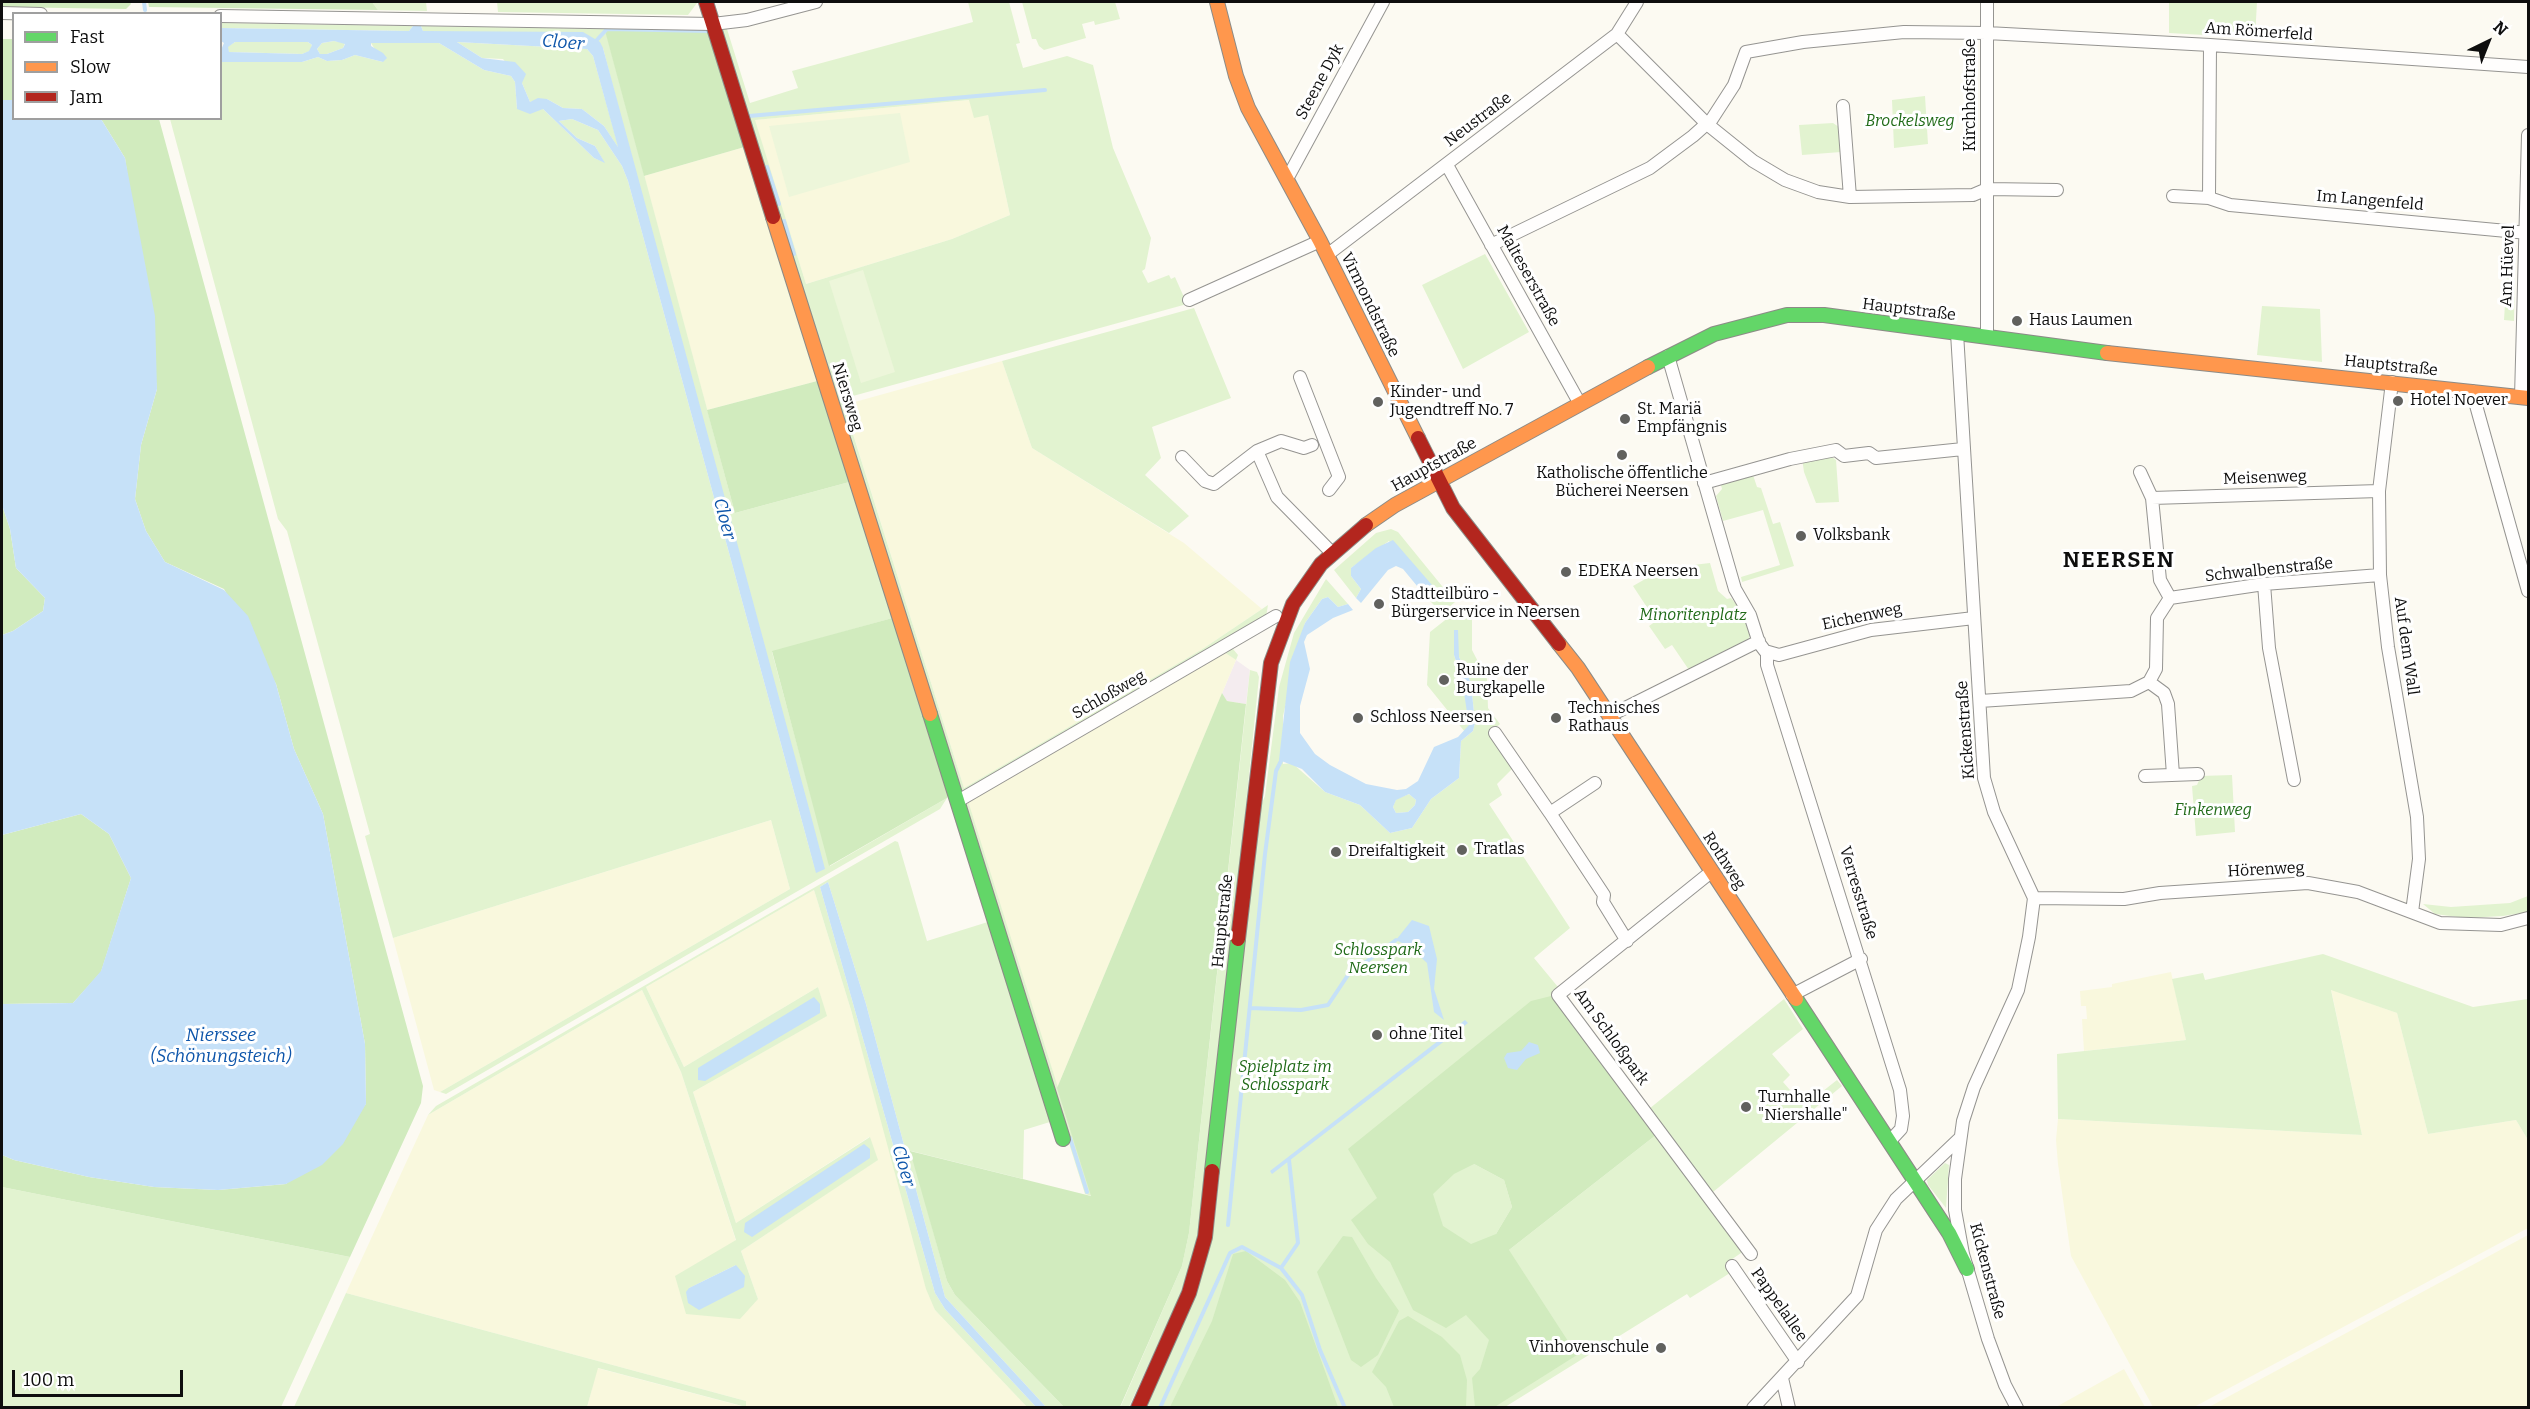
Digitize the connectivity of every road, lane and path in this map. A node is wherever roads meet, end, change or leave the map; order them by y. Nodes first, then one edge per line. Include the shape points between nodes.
1 (706, 2) edge
2 (816, 2) edge
3 (1217, 2) edge
4 (1383, 2) edge
5 (1637, 2) edge
6 (1986, 2) edge
7 (222, 16) edge
8 (713, 24) junction
9 (1987, 33) junction
10 (1617, 34) junction
11 (2210, 45) junction
12 (2529, 67) edge
13 (1844, 106) dead end
14 (1707, 124) junction
15 (2529, 135) edge
16 (1447, 165) junction
17 (1287, 179) junction
18 (1987, 189) junction
19 (2057, 190) dead end
20 (2173, 196) dead end
21 (1850, 197) junction
22 (2209, 198) junction
23 (2527, 232) edge
24 (1320, 241) junction
25 (1491, 245) junction
26 (1327, 255) junction
27 (1189, 300) dead end
28 (1957, 333) junction
29 (1987, 336) junction
30 (1668, 356) junction
31 (1300, 377) dead end
32 (2392, 382) junction
33 (2472, 392) junction
34 (2525, 397) edge
35 (1580, 404) junction
36 (1312, 445) dead end
37 (1963, 449) junction
38 (1257, 451) junction
39 (1182, 457) dead end
40 (2140, 472) dead end
41 (1439, 481) junction
42 (1704, 483) junction
43 (1329, 490) dead end
44 (2379, 491) junction
45 (2152, 498) junction
46 (1332, 553) junction
47 (2380, 575) junction
48 (2264, 584) junction
49 (2529, 591) edge
50 (2170, 598) junction
51 (1276, 616) dead end
52 (1974, 618) junction
53 (1762, 646) junction
54 (2149, 682) junction
55 (1980, 701) junction
56 (1609, 716) junction
57 (1495, 733) dead end
58 (2198, 774) dead end
59 (2173, 775) junction
60 (2145, 776) dead end
61 (2294, 780) dead end
62 (1595, 783) dead end
63 (958, 801) junction
64 (1550, 813) junction
65 (1711, 872) junction
66 (2034, 898) junction
67 (2412, 912) junction
68 (2529, 918) edge
69 (1627, 941) junction
70 (1861, 959) junction
71 (1792, 995) junction
72 (1960, 1138) junction
73 (1064, 1139) dead end
74 (1889, 1142) junction
75 (1915, 1181) junction
76 (1751, 1254) dead end
77 (1732, 1266) dead end
78 (1967, 1269) junction
79 (1798, 1362) junction
80 (1782, 1378) junction
81 (1138, 1407) edge
82 (1753, 1407) edge
83 (1789, 1407) edge
84 (2017, 1407) edge

1 - 8 street, Niersweg
2 - 8 street via 747,20
3 - 17 street, Virmondstraße via 1243,97
4 - 17 street, Steene Dyk
5 - 10 street, Neustraße
6 - 9 street, Kirchhofstraße
7 - 8 street
8 - 63 street, Niersweg
9 - 11 street, Am Römerfeld
9 - 14 street, Am Römerfeld via 1904,32 1746,52 1734,85
9 - 18 street, Kirchhofstraße
10 - 14 street
10 - 16 street, Neustraße
11 - 12 street, Am Römerfeld
11 - 22 street
13 - 21 street
14 - 21 street via 1753,161 1785,180 1818,192
14 - 25 street via 1650,168
15 - 23 street, Am Hüevel
16 - 25 street, Malteserstraße
16 - 26 street, Neustraße
17 - 24 street, Virmondstraße
18 - 19 street
18 - 21 street via 1973,195
18 - 29 street, Kirchhofstraße
20 - 22 street, Im Langenfeld
22 - 23 street, Im Langenfeld via 2230,205
23 - 34 street, Am Hüevel
24 - 26 street, Virmondstraße
24 - 27 street, Virmondstraße
25 - 35 street, Malteserstraße
26 - 41 street, Virmondstraße
28 - 29 street, Hauptstraße
28 - 30 street, Hauptstraße via 1824,315 1787,315 1714,334
28 - 37 street, Kickenstraße
29 - 32 street, Hauptstraße
30 - 35 street, Hauptstraße
30 - 42 street
31 - 43 street via 1339,477
32 - 33 street, Hauptstraße
32 - 44 street, Auf dem Wall
33 - 34 street, Hauptstraße
33 - 49 street
35 - 41 street, Hauptstraße
36 - 38 street via 1304,448 1281,441
37 - 42 street via 1876,458 1869,453 1844,456 1836,450
37 - 52 street, Kickenstraße
38 - 39 street via 1215,484 1205,481
38 - 46 street via 1277,497
40 - 45 street
41 - 46 street, Hauptstraße via 1395,505
41 - 56 street, Rothweg via 1457,514 1551,630
42 - 53 street via 1735,589
44 - 45 street, Meisenweg
44 - 47 street, Auf dem Wall
45 - 50 street via 2160,580
46 - 81 street, Hauptstraße via 1293,604 1271,663 1205,1237 1189,1293
47 - 48 street, Schwalbenstraße
47 - 67 street, Auf dem Wall via 2417,817 2419,860
48 - 50 street, Schwalbenstraße
48 - 61 street via 2269,648
50 - 54 street via 2157,618 2156,669
51 - 63 street, Schloßweg
52 - 53 street, Eichenweg via 1882,628 1779,655
52 - 55 street, Kickenstraße
53 - 56 street, Eichenweg
53 - 70 street, Verresstraße
54 - 55 street via 2131,691
54 - 59 street via 2164,693 2168,704
55 - 66 street, Kickenstraße via 1987,790
56 - 65 street, Rothweg
57 - 64 street
58 - 59 street
59 - 60 street
62 - 64 street
63 - 73 street, Niersweg
64 - 69 street via 1604,895 1603,902
65 - 69 street, Am Schloßpark
65 - 71 street, Rothweg
66 - 67 street, Hörenweg via 2124,898 2308,883 2358,892
66 - 72 street, Kickenstraße via 2018,990 1974,1087
67 - 68 street, Hörenweg via 2440,923 2501,925
69 - 76 street, Am Schloßpark via 1558,995
70 - 71 street
70 - 74 street, Verresstraße via 1900,1090 1901,1130
71 - 74 street, Rothweg
72 - 75 street
72 - 78 street, Kickenstraße via 1955,1210
74 - 75 street, Rothweg
75 - 78 street, Rothweg
75 - 79 street, Pappelallee via 1896,1199 1876,1230 1857,1296
77 - 79 street, Pappelallee
78 - 84 street, Kickenstraße via 1995,1360
79 - 80 street, Pappelallee
80 - 82 street, Pappelallee
80 - 83 street

